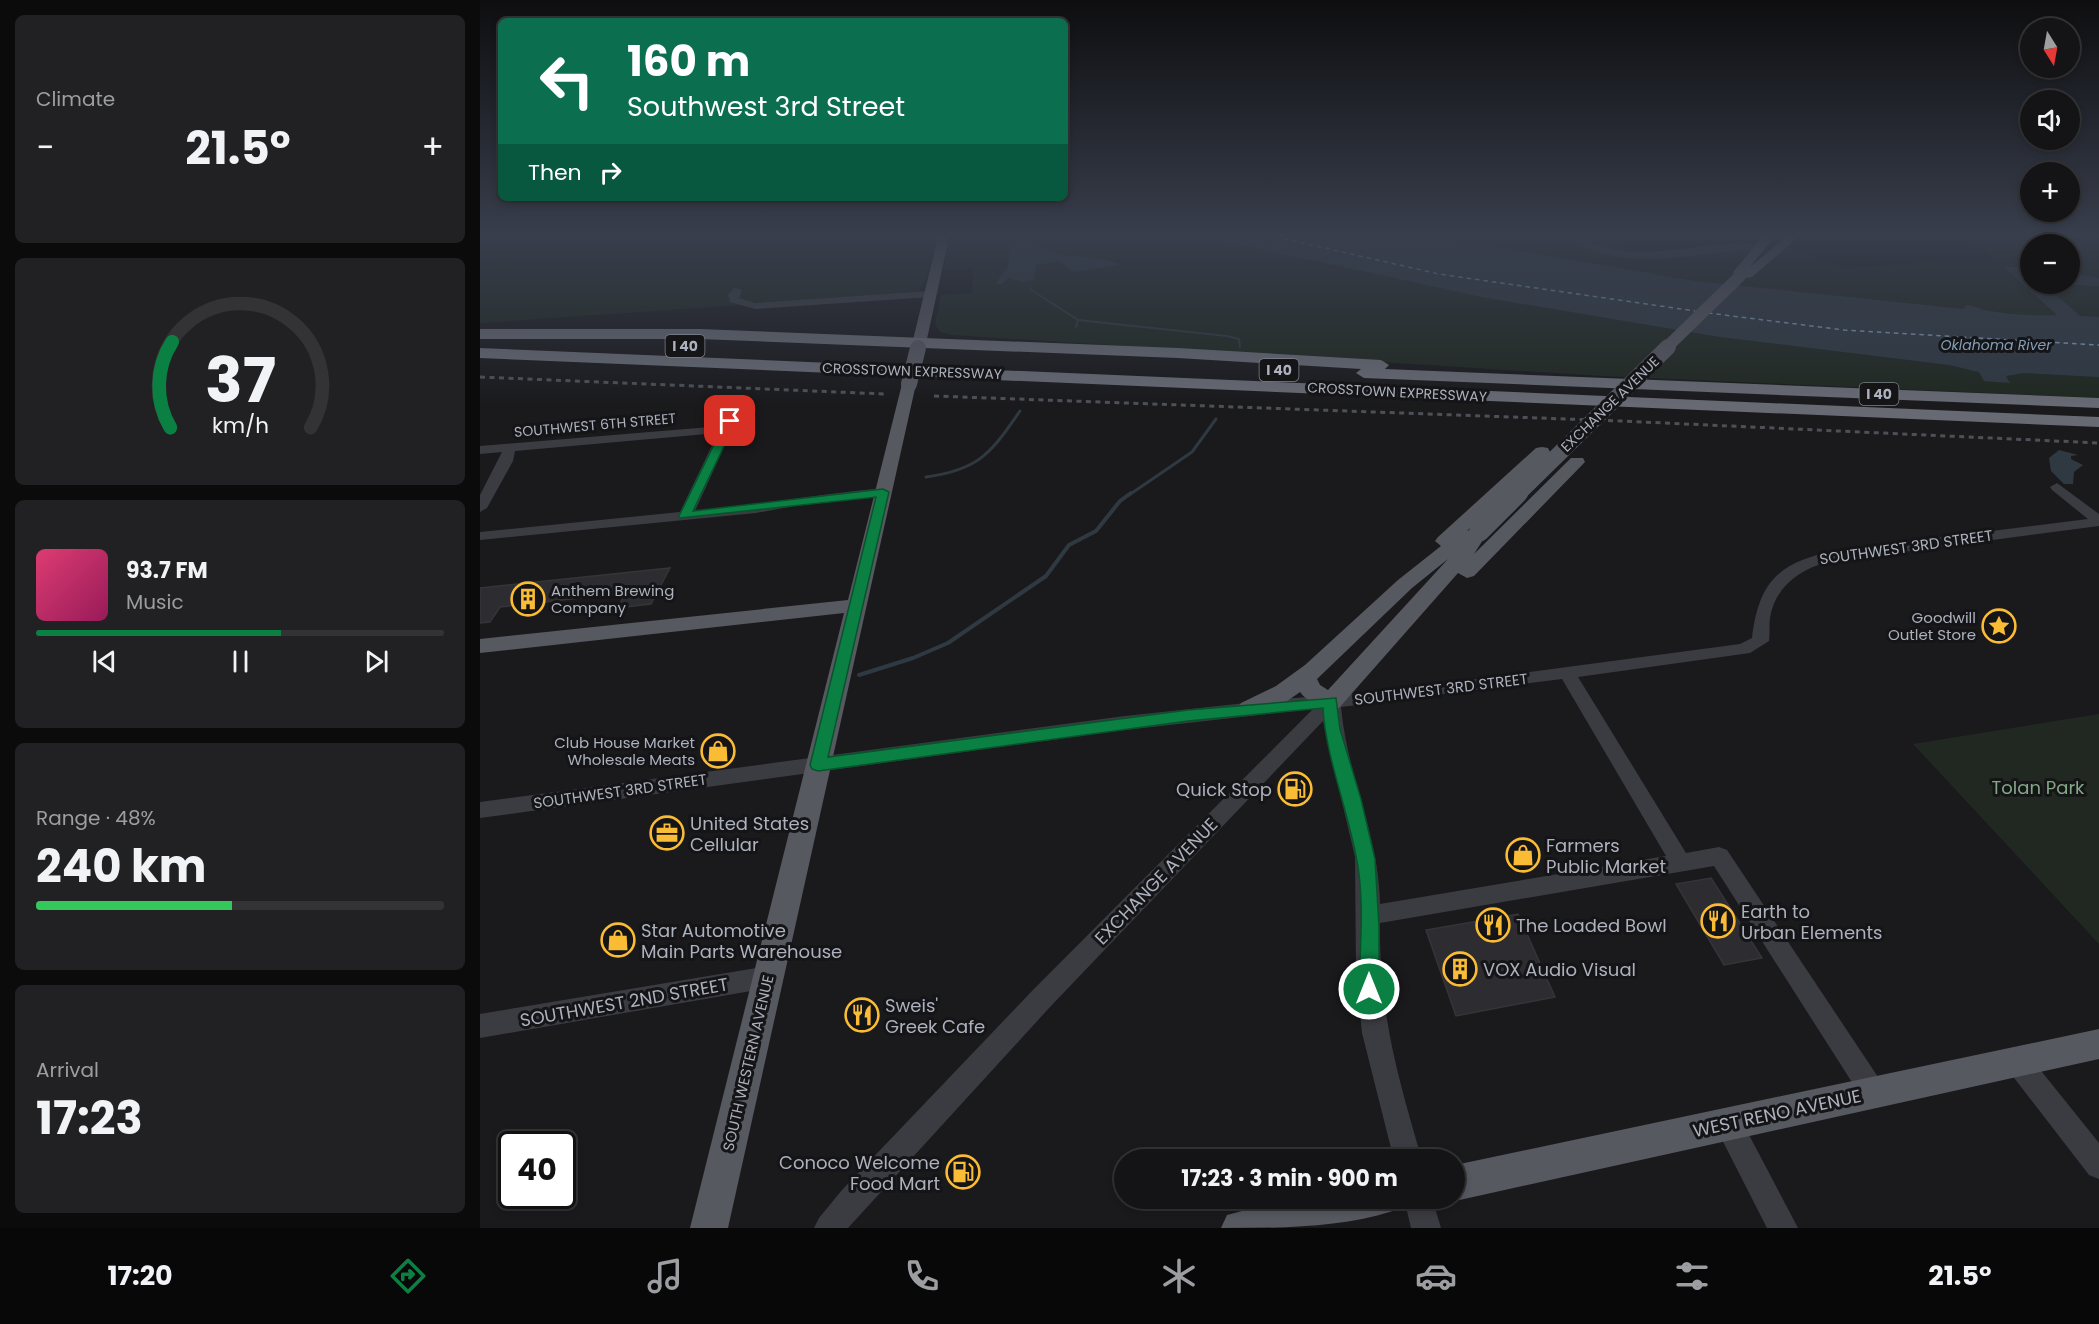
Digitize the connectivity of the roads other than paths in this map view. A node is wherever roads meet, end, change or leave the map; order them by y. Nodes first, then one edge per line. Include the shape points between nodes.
1 (931, 290) edge
2 (1725, 290) edge
3 (737, 291) dead end
4 (930, 296) junction
5 (480, 336) edge
6 (918, 345) junction
7 (480, 353) edge
8 (480, 361) edge
9 (1611, 384) junction
10 (909, 385) junction
11 (1500, 397) junction
12 (2099, 403) edge
13 (2099, 422) edge
14 (729, 425) junction
15 (749, 427) dead end
16 (510, 448) junction
17 (480, 450) edge
18 (1542, 452) joint
19 (1577, 462) joint
20 (2057, 487) dead end
21 (883, 492) junction
22 (482, 507) edge
23 (685, 516) junction
24 (2099, 522) edge
25 (480, 533) edge
26 (1432, 577) junction
27 (856, 605) junction
28 (480, 646) edge
29 (1566, 673) junction
30 (1304, 675) junction
31 (1331, 702) junction
32 (1249, 710) junction
33 (818, 765) junction
34 (480, 810) edge
35 (1681, 862) junction
36 (1369, 915) junction
37 (768, 977) junction
38 (480, 1026) edge
39 (2099, 1044) edge
40 (2017, 1061) junction
41 (1873, 1092) junction
42 (1728, 1124) junction
43 (1405, 1149) edge
44 (2099, 1165) edge
45 (1465, 1180) edge
46 (1329, 1209) edge
47 (1421, 1209) edge
48 (708, 1228) edge
49 (829, 1228) edge
50 (1240, 1228) edge
51 (1426, 1228) edge
52 (1784, 1228) edge

1 - 4 main road, SOUTH WESTERN AVENUE
2 - 26 main road, EXCHANGE AVENUE, bridge via 1479,532 1475,545
3 - 4 street via 734,300 755,306
4 - 6 main road, SOUTH WESTERN AVENUE
5 - 6 highway via 667,333
5 - 9 highway, CROSSTOWN EXPRESSWAY / I 40
6 - 9 highway via 1252,357
6 - 10 main road, SOUTH WESTERN AVENUE, bridge
7 - 11 highway, CROSSTOWN EXPRESSWAY / I 40
8 - 10 highway via 549,369
9 - 12 highway, CROSSTOWN EXPRESSWAY / I 40
10 - 11 highway via 1305,403 1382,404
10 - 21 main road, SOUTH WESTERN AVENUE
11 - 13 highway, CROSSTOWN EXPRESSWAY / I 40
14 - 15 street, SOUTHWEST 6TH STREET
14 - 16 street, SOUTHWEST 6TH STREET
14 - 23 street
16 - 17 street, SOUTHWEST 6TH STREET
16 - 22 street
18 - 19 street
18 - 26 main road via 1446,540
19 - 26 main road via 1462,578
20 - 24 street
21 - 23 street
21 - 27 main road, SOUTH WESTERN AVENUE
22 - 25 street via 486,513
23 - 25 street
24 - 29 street, SOUTHWEST 3RD STREET via 1814,559 1792,569 1776,586 1764,611 1761,639 1751,647
26 - 30 main road, EXCHANGE AVENUE
26 - 31 main road, EXCHANGE AVENUE
27 - 28 main road
27 - 33 main road, SOUTH WESTERN AVENUE
29 - 31 street, SOUTHWEST 3RD STREET
29 - 35 street
30 - 31 main road via 1310,690
30 - 32 main road, EXCHANGE AVENUE via 1289,689
31 - 32 street, SOUTHWEST 3RD STREET
31 - 36 street via 1332,729 1363,841
31 - 49 street, EXCHANGE AVENUE via 1041,999
32 - 33 street, SOUTHWEST 3RD STREET
33 - 34 street, SOUTHWEST 3RD STREET
33 - 37 main road, SOUTH WESTERN AVENUE
35 - 36 street
35 - 41 street via 1719,856
36 - 43 street via 1372,1016
37 - 38 street, SOUTHWEST 2ND STREET
37 - 48 main road, SOUTH WESTERN AVENUE
39 - 40 main road, WEST RENO AVENUE
40 - 41 main road, WEST RENO AVENUE
40 - 44 street
41 - 42 main road, WEST RENO AVENUE
42 - 45 main road, WEST RENO AVENUE
42 - 52 street
46 - 50 main road
47 - 51 street

